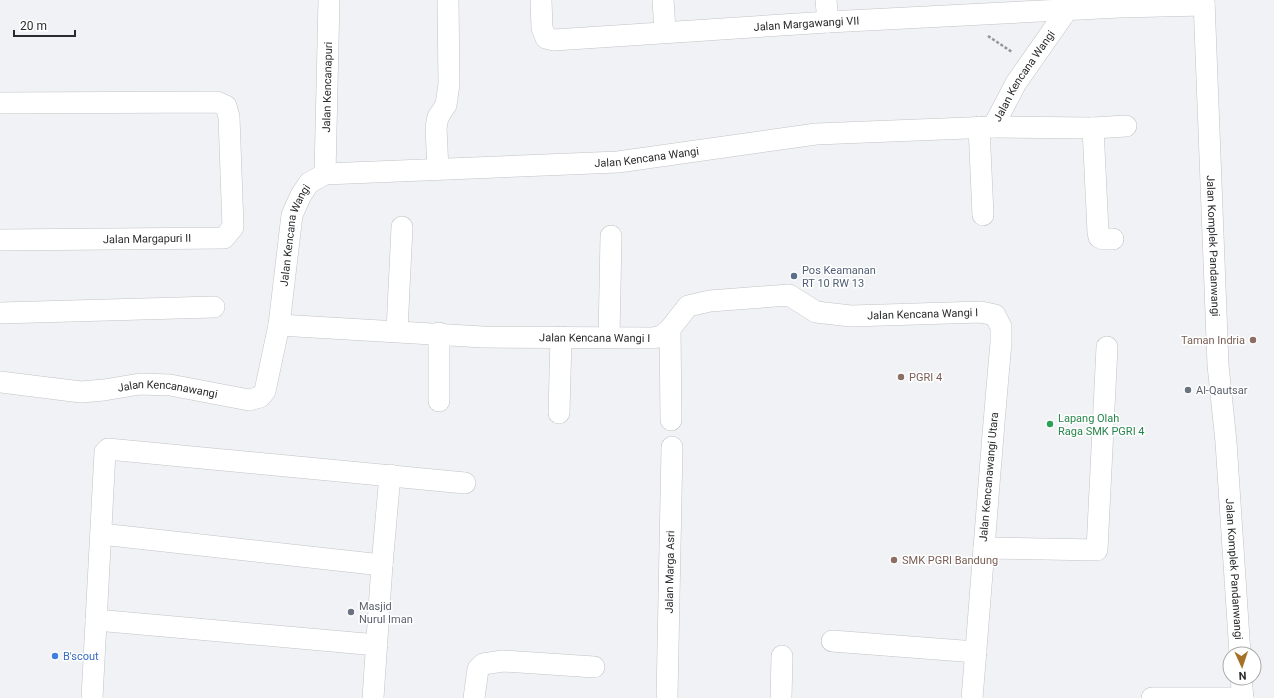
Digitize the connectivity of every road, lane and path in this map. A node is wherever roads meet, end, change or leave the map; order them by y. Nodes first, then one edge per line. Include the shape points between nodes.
1 (329, 0) edge
2 (448, 0) edge
3 (541, 0) edge
4 (663, 0) edge
5 (826, 0) edge
6 (1204, 3) edge
7 (1068, 5) edge
8 (959, 7) edge
9 (828, 22) junction
10 (665, 31) junction
11 (984, 33) dead end
12 (1029, 64) junction
13 (0, 103) edge
14 (1126, 126) dead end
15 (986, 127) junction
16 (1093, 128) junction
17 (438, 169) junction
18 (325, 174) junction
19 (982, 214) dead end
20 (402, 227) dead end
21 (611, 236) dead end
22 (1113, 238) dead end
23 (0, 240) edge
24 (214, 307) dead end
25 (0, 312) edge
26 (279, 325) junction
27 (1001, 327) joint
28 (670, 330) junction
29 (397, 331) junction
30 (439, 333) junction
31 (561, 337) junction
32 (608, 337) junction
33 (1107, 347) dead end
34 (0, 382) edge
35 (439, 401) dead end
36 (559, 413) dead end
37 (671, 420) dead end
38 (672, 447) dead end
39 (390, 475) junction
40 (465, 483) dead end
41 (101, 534) junction
42 (984, 548) junction
43 (382, 565) junction
44 (96, 620) junction
45 (832, 641) dead end
46 (377, 645) junction
47 (1239, 646) edge
48 (976, 652) junction
49 (782, 656) dead end
50 (594, 667) dead end
51 (1242, 686) edge
52 (92, 698) edge
53 (373, 698) edge
54 (474, 698) edge
55 (667, 698) edge
56 (781, 698) edge
57 (972, 698) edge
58 (1152, 698) edge
59 (1243, 698) edge

1 - 18 street, Jalan Kencanapuri
2 - 17 street via 449,84 446,105 438,117 436,128
3 - 10 street, Jalan Margawangi VII via 542,28 546,38 554,40
4 - 10 street
5 - 9 street
6 - 7 street, Jalan Margawangi VII
6 - 47 street, Jalan Komplek Pandanwangi via 1218,365 1226,442
7 - 8 street, Jalan Margawangi VII
7 - 12 street, Jalan Kencana Wangi
8 - 9 street, Jalan Margawangi VII
9 - 10 street, Jalan Margawangi VII
11 - 12 path
12 - 15 street, Jalan Kencana Wangi
13 - 23 street, Jalan Margapuri II via 217,102 226,106 229,117 233,227 224,238
14 - 16 street
15 - 16 street
15 - 17 street, Jalan Kencana Wangi via 816,134 618,162
15 - 19 street
16 - 22 street via 1098,232 1099,237 1103,239
17 - 18 street, Jalan Kencana Wangi
18 - 26 street, Jalan Kencana Wangi via 309,183 292,215
20 - 29 street
21 - 32 street
24 - 25 street
26 - 29 street, Jalan Kencana Wangi I
26 - 34 street, Jalan Kencanawangi via 266,391 260,397 249,400 170,386 140,384 81,392
27 - 28 street, Jalan Kencana Wangi I via 995,315 981,312 852,316 816,312 790,295 710,301 688,306
27 - 42 street, Jalan Kencanawangi Utara
28 - 32 street, Jalan Kencana Wangi I via 662,336 653,338
28 - 37 street
29 - 30 street, Jalan Kencana Wangi I
30 - 31 street, Jalan Kencana Wangi I via 483,337
30 - 35 street
31 - 32 street, Jalan Kencana Wangi I
31 - 36 street
33 - 42 street via 1096,550
38 - 55 street, Jalan Marga Asri
39 - 40 street
39 - 41 street via 112,448 105,452
39 - 43 street
41 - 43 street
41 - 44 street
42 - 48 street, Jalan Kencanawangi Utara
43 - 46 street
44 - 46 street
44 - 52 street
45 - 48 street
46 - 53 street
48 - 57 street, Jalan Kencanawangi Utara
49 - 56 street
50 - 54 street via 503,661 483,664 478,669
51 - 59 street
58 - 59 street

